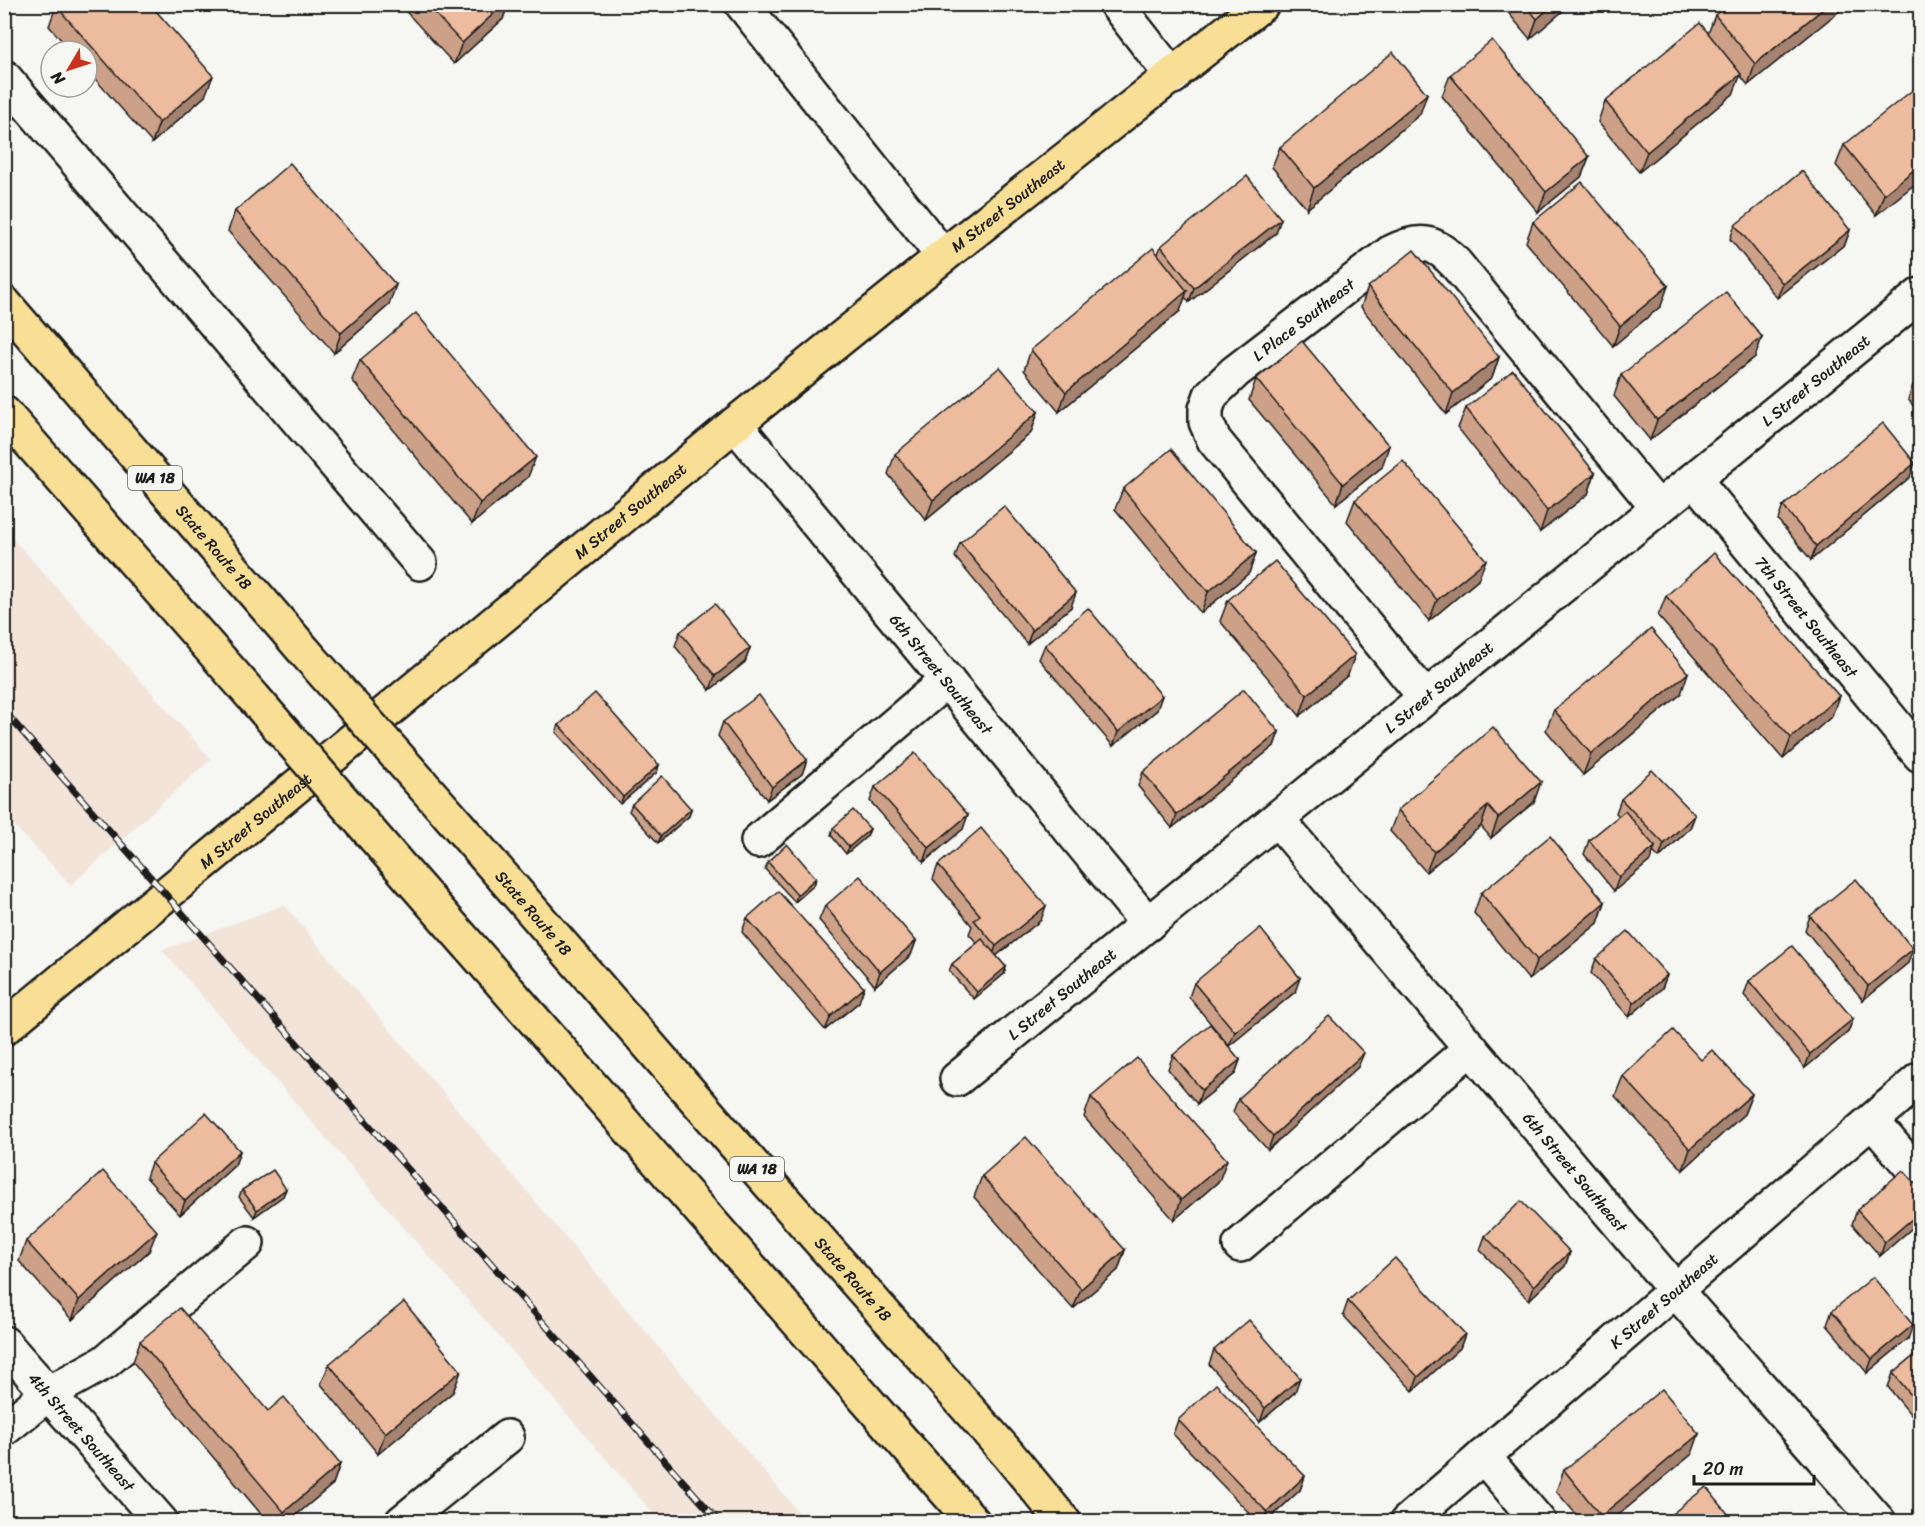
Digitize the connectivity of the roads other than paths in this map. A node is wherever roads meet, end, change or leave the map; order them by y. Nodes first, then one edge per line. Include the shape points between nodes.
1 (741, 4) edge
2 (1116, 4) edge
3 (1263, 4) edge
4 (4, 77) edge
5 (1173, 77) junction
6 (943, 256) junction
7 (1920, 295) edge
8 (4, 303) edge
9 (4, 413) edge
10 (735, 424) junction
11 (1694, 479) junction
12 (1659, 508) junction
13 (420, 563) dead end
14 (947, 680) junction
15 (1426, 698) junction
16 (1920, 755) edge
17 (1277, 819) junction
18 (758, 841) dead end
19 (1148, 924) junction
20 (4, 1028) edge
21 (1471, 1048) junction
22 (957, 1079) dead end
23 (1920, 1079) edge
24 (1872, 1121) junction
25 (1920, 1177) edge
26 (247, 1243) dead end
27 (1240, 1245) dead end
28 (1676, 1291) junction
29 (4, 1343) edge
30 (49, 1393) junction
31 (4, 1429) edge
32 (507, 1437) dead end
33 (1483, 1456) junction
34 (161, 1521) edge
35 (402, 1521) edge
36 (974, 1521) edge
37 (1064, 1521) edge
38 (1407, 1521) edge
39 (1539, 1521) edge
40 (1879, 1521) edge

1 - 6 street
2 - 5 street
3 - 5 main road, M Street Southeast
4 - 13 street
5 - 6 main road, M Street Southeast
6 - 10 main road, M Street Southeast
7 - 11 street, L Street Southeast
8 - 37 main road, State Route 18 / WA 18, bridge
9 - 36 main road, bridge
10 - 14 street, 6th Street Southeast
10 - 20 main road, M Street Southeast
11 - 12 street, L Street Southeast
11 - 16 street, 7th Street Southeast
12 - 15 street, L Street Southeast
12 - 15 street, L Place Southeast via 1456,264 1432,245 1411,244 1390,253 1235,372 1211,395 1206,409 1206,422 1214,440
14 - 18 street
14 - 19 street, 6th Street Southeast
15 - 17 street, L Street Southeast
17 - 19 street, L Street Southeast
17 - 21 street, 6th Street Southeast
19 - 22 street, L Street Southeast
21 - 27 street
21 - 28 street, 6th Street Southeast
23 - 24 street, K Street Southeast
24 - 25 street
24 - 28 street, K Street Southeast
26 - 30 street via 105,1362
28 - 33 street, K Street Southeast
28 - 40 street, 6th Street Southeast
29 - 30 street, 4th Street Southeast
30 - 31 street
30 - 34 street, 4th Street Southeast
32 - 35 street
33 - 38 street, K Street Southeast
33 - 39 street

